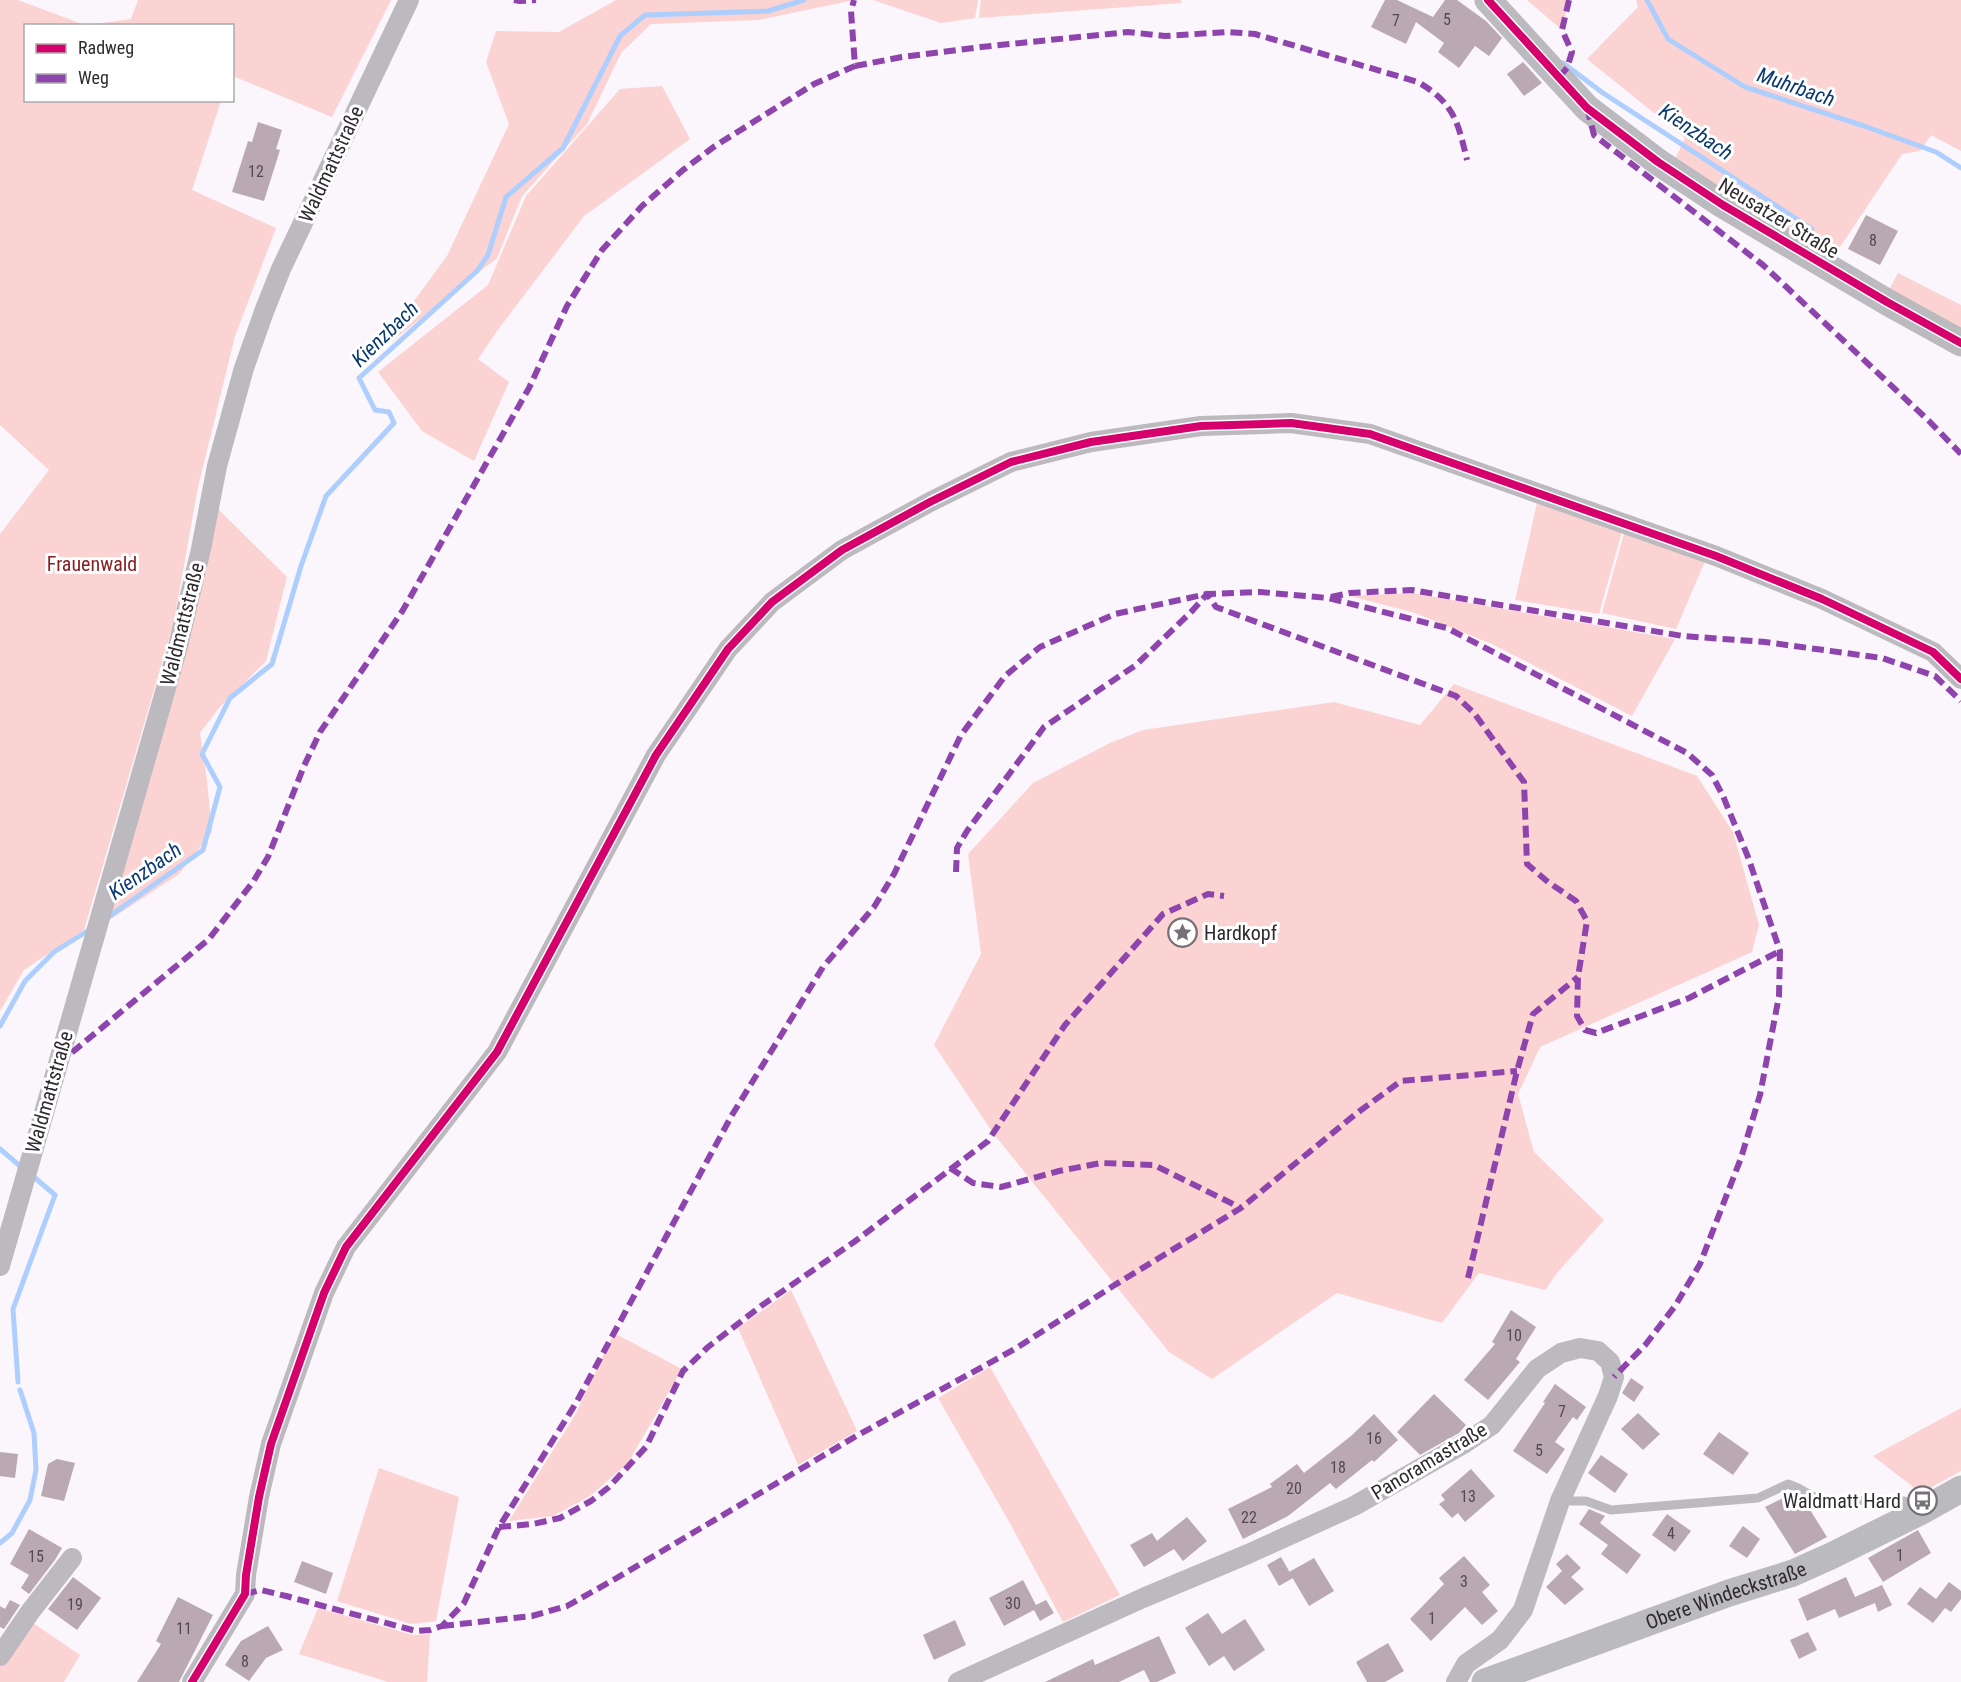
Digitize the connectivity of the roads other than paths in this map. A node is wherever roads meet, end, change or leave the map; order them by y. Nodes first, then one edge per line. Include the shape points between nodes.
1 (409, 0) edge
2 (1488, 0) edge
3 (1961, 343) edge
4 (1961, 679) edge
5 (0, 1266) edge
6 (1961, 1489) edge
7 (1560, 1501) junction
8 (1920, 1512) junction
9 (72, 1558) dead end
10 (0, 1656) edge
11 (192, 1682) edge
12 (958, 1682) edge
13 (1456, 1682) edge
14 (1485, 1682) edge

1 - 5 street, Waldmattstraße via 281,269 244,368 217,466 177,650
2 - 3 main road, Neusatzer Straße via 1587,108 1658,162 1723,205
4 - 11 street via 1933,652 1822,599 1716,556 1370,434 1291,423 1201,426 1090,442 1011,462 842,550 772,602 728,649 656,755 497,1052 346,1247 324,1293 271,1444 245,1594
6 - 8 main road, Obere Windeckstraße
7 - 8 lane via 1586,1501 1611,1510 1758,1498 1788,1484 1819,1500 1904,1501
7 - 12 street, Panoramastraße via 1614,1377 1610,1362 1598,1351 1580,1348 1561,1353 1537,1369 1492,1425 1354,1506
7 - 13 street, Panoramastraße via 1522,1610 1500,1640 1466,1664
8 - 14 main road, Obere Windeckstraße via 1792,1573
9 - 10 street

